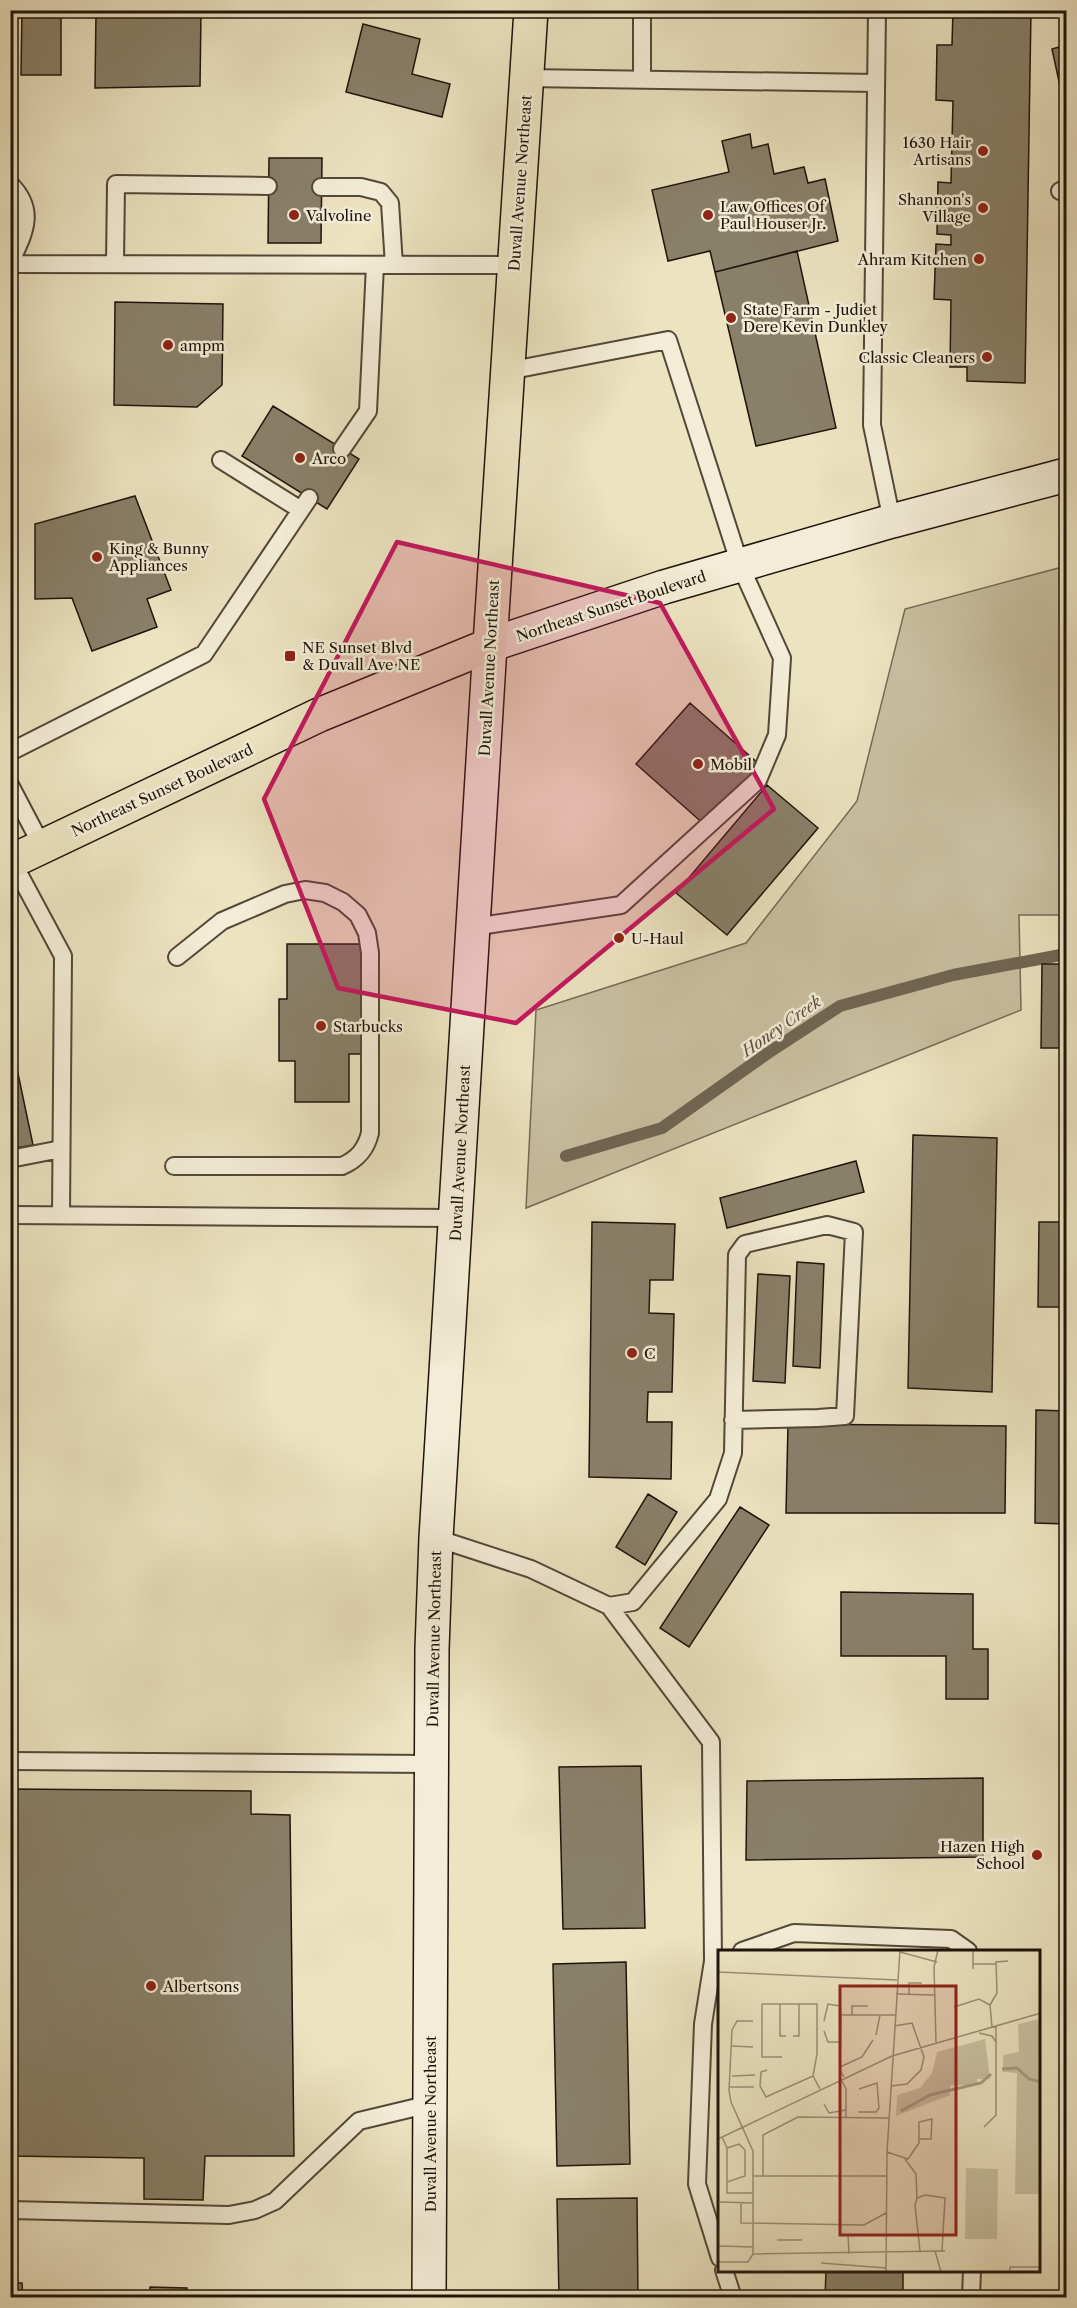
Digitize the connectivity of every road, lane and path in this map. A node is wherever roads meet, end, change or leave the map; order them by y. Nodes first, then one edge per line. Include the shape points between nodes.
1 (531, 10) edge
2 (642, 10) edge
3 (877, 10) edge
4 (526, 78) junction
5 (642, 80) junction
6 (876, 83) junction
7 (10, 184) edge
8 (268, 186) dead end
9 (321, 187) dead end
10 (10, 264) edge
11 (116, 264) junction
12 (375, 265) junction
13 (394, 265) junction
14 (515, 265) junction
15 (508, 371) junction
16 (342, 449) dead end
17 (221, 460) dead end
18 (1066, 475) edge
19 (891, 521) junction
20 (740, 565) junction
21 (490, 645) junction
22 (10, 752) edge
23 (10, 785) edge
24 (42, 846) junction
25 (11, 861) edge
26 (473, 927) junction
27 (177, 957) dead end
28 (62, 1149) junction
29 (10, 1159) edge
30 (174, 1166) dead end
31 (10, 1215) edge
32 (61, 1215) junction
33 (456, 1218) junction
34 (733, 1420) junction
35 (436, 1538) junction
36 (609, 1606) junction
37 (10, 1761) edge
38 (431, 1764) junction
39 (745, 1950) edge
40 (967, 1950) edge
41 (717, 1960) edge
42 (430, 2104) junction
43 (10, 2210) edge
44 (718, 2252) edge
45 (724, 2272) edge
46 (972, 2272) edge
47 (429, 2298) edge
48 (732, 2298) edge
49 (971, 2298) edge

1 - 4 main road, Duvall Avenue Northeast
2 - 5 lane
3 - 6 lane
4 - 5 lane
4 - 14 main road, Duvall Avenue Northeast
5 - 6 lane
6 - 19 lane via 872,424
7 - 10 lane via 25,205 27,219
8 - 11 lane via 116,184
9 - 13 lane via 361,187 381,192 390,203
10 - 11 lane
11 - 12 lane
12 - 13 lane
12 - 16 lane via 368,411
13 - 14 lane
14 - 15 main road, Duvall Avenue Northeast
15 - 20 lane via 668,340
15 - 21 main road, Duvall Avenue Northeast
17 - 22 lane via 305,504 204,654
18 - 19 main road, Northeast Sunset Boulevard
19 - 20 main road, Northeast Sunset Boulevard
20 - 21 main road, Northeast Sunset Boulevard
20 - 26 lane via 782,658 777,735 758,780 621,905
21 - 24 main road, Northeast Sunset Boulevard via 319,715
21 - 26 main road, Duvall Avenue Northeast
23 - 24 lane
24 - 25 main road, Northeast Sunset Boulevard
25 - 28 lane via 63,956
26 - 33 main road, Duvall Avenue Northeast
27 - 30 lane via 222,921 285,894 305,890 325,893 358,915 367,933 370,953 370,1133 361,1153 342,1166
28 - 29 lane
28 - 32 lane
31 - 32 lane
32 - 33 lane
33 - 35 main road, Duvall Avenue Northeast
34 - 34 lane via 737,1255 745,1244 827,1225 854,1232 845,1416
34 - 36 lane via 733,1453 718,1499 633,1602
35 - 36 lane via 531,1569
35 - 38 main road, Duvall Avenue Northeast
36 - 41 lane via 711,1742
37 - 38 lane
38 - 42 main road, Duvall Avenue Northeast
39 - 40 lane via 794,1933 951,1939
41 - 44 lane via 703,2024 697,2184
42 - 43 lane via 359,2121 275,2201 255,2210 229,2215
42 - 47 main road, Duvall Avenue Northeast
45 - 48 lane
46 - 49 lane

